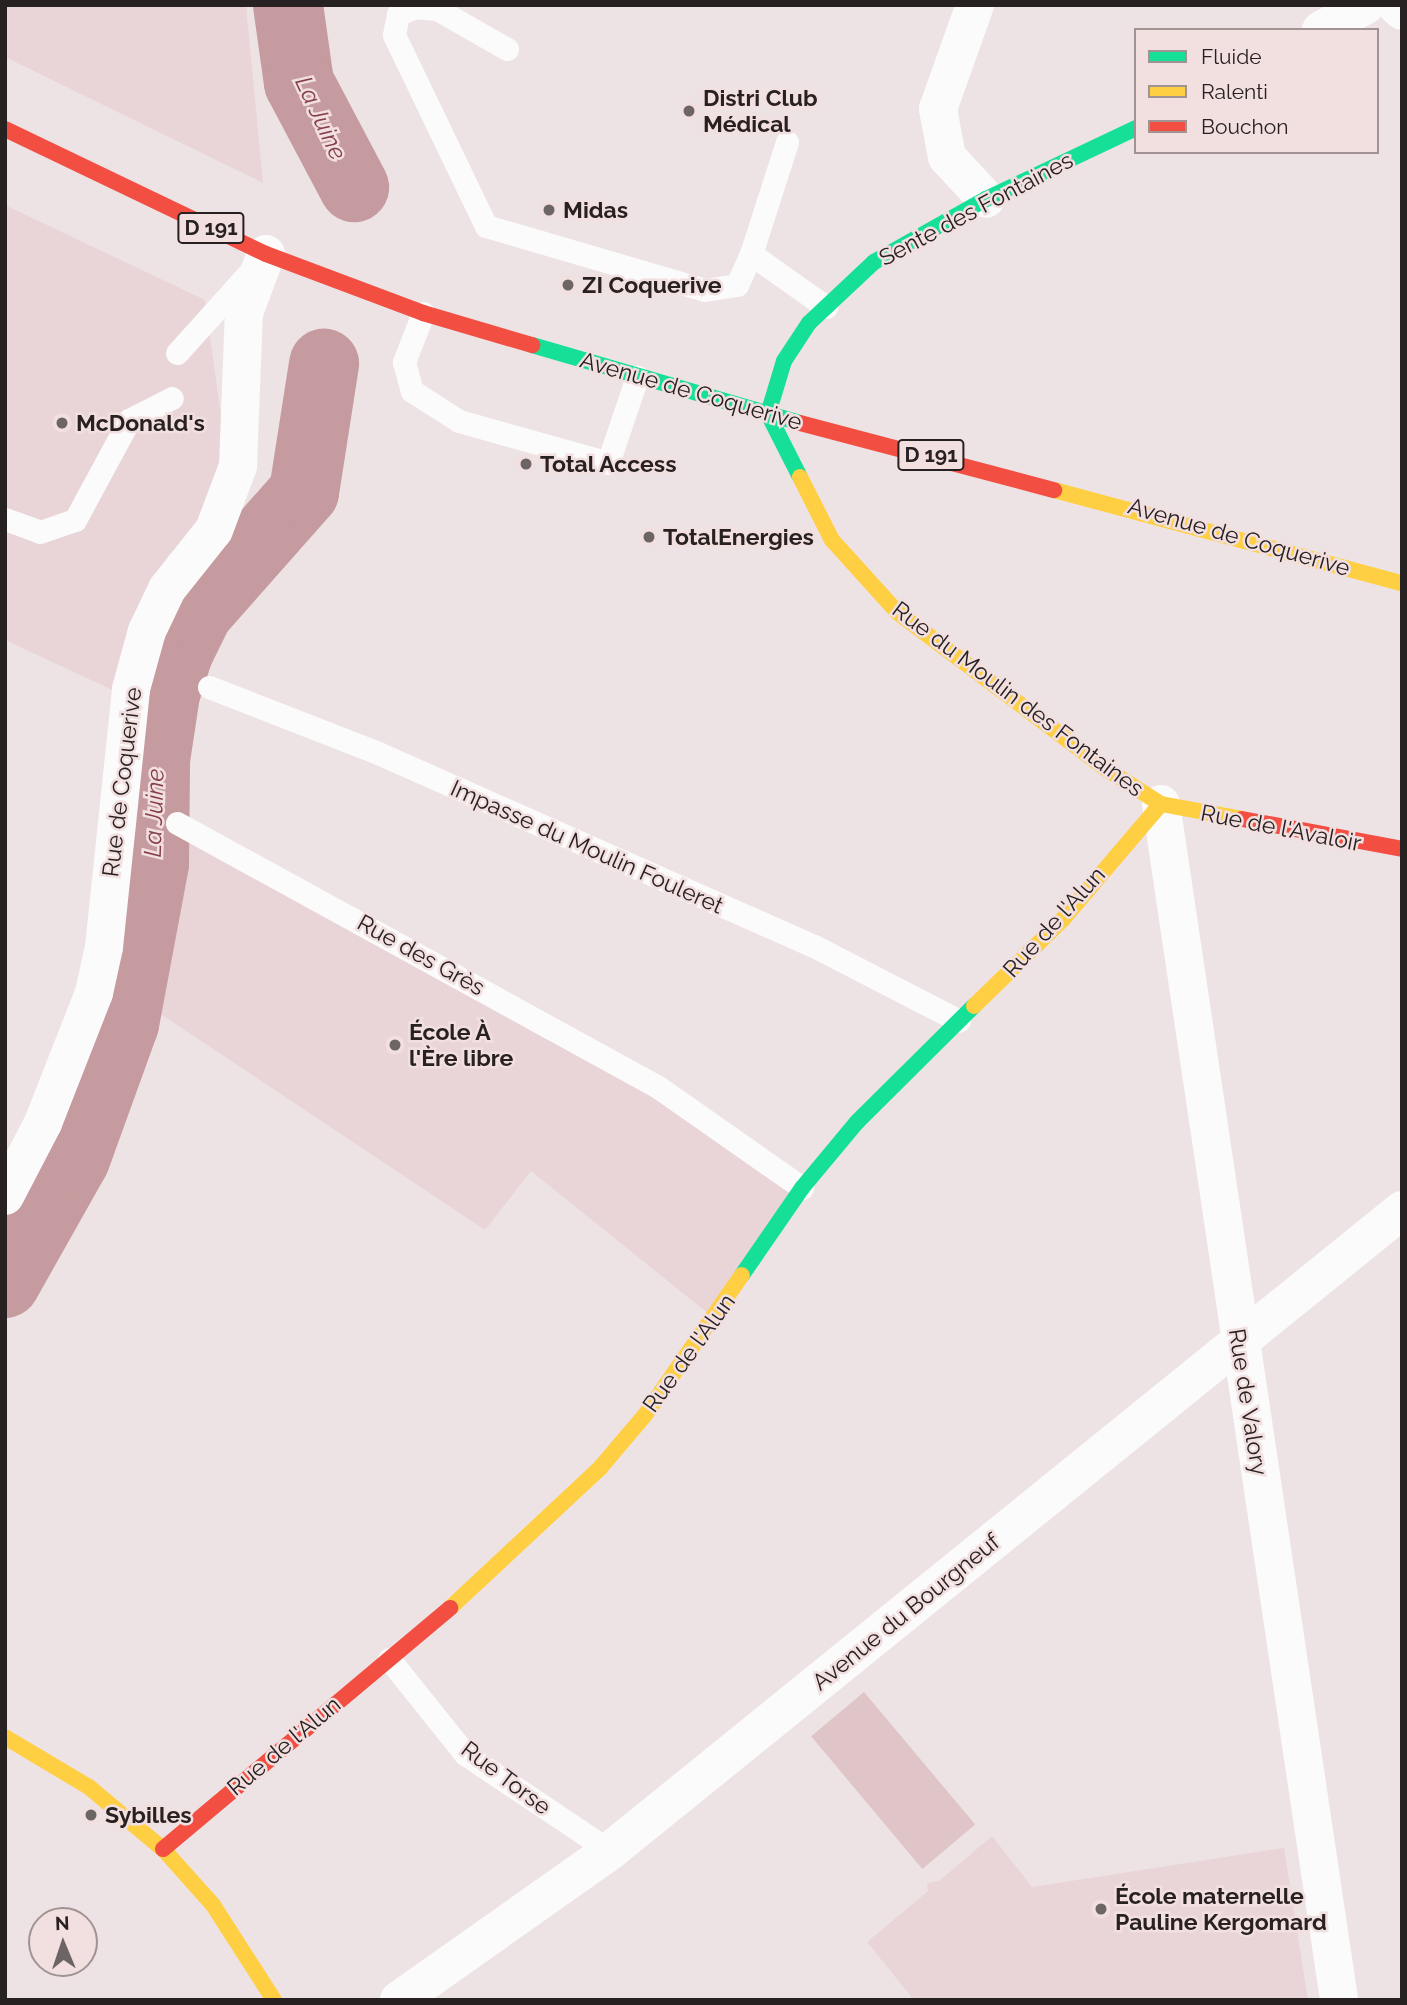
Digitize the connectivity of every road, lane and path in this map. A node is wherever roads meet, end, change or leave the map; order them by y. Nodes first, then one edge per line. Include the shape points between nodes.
1 (975, 5) edge
2 (1366, 5) edge
3 (1396, 5) edge
4 (1402, 11) edge
5 (1325, 28) edge
6 (507, 50) dead end
7 (5, 129) edge
8 (1134, 129) edge
9 (787, 142) dead end
10 (986, 199) junction
11 (266, 254) junction
12 (751, 254) junction
13 (826, 307) junction
14 (423, 313) junction
15 (177, 353) dead end
16 (637, 377) junction
17 (172, 398) dead end
18 (768, 414) junction
19 (5, 519) edge
20 (1402, 583) edge
21 (209, 687) dead end
22 (1161, 804) junction
23 (177, 823) dead end
24 (1402, 849) edge
25 (959, 1021) junction
26 (802, 1188) junction
27 (5, 1196) edge
28 (1402, 1210) edge
29 (1239, 1343) junction
30 (389, 1659) junction
31 (5, 1737) edge
32 (163, 1849) junction
33 (610, 1851) junction
34 (274, 2000) edge
35 (400, 2000) edge
36 (1339, 2000) edge

1 - 10 street via 938,109 947,157
2 - 5 street
3 - 4 street
6 - 12 lane via 437,9 416,7 398,14 394,35 486,226 705,290 737,285
7 - 11 street, Avenue de Coquerive / D 191
8 - 10 street, Sente des Fontaines
9 - 12 lane
10 - 13 street, Sente des Fontaines via 874,262
11 - 14 street, Avenue de Coquerive / D 191
11 - 15 lane
11 - 27 street, Rue de Coquerive via 244,313 238,466 214,530 167,589 147,631 131,689 105,934 94,993 43,1123
12 - 13 lane
13 - 18 street, Sente des Fontaines via 809,323 785,361
14 - 16 street, Avenue de Coquerive / D 191
14 - 16 lane via 404,362 412,391 459,421 608,463
16 - 18 street, Avenue de Coquerive / D 191
17 - 19 lane via 129,420 75,520 40,532
18 - 20 street, Avenue de Coquerive / D 191
18 - 22 street, Rue du Moulin des Fontaines via 832,540 897,612 1106,769
21 - 25 lane, Impasse du Moulin Fouleret via 378,753 814,946
22 - 24 street, Rue de l'Avaloir
22 - 25 street, Rue de l'Alun via 1063,919
22 - 29 street, Rue de Valory
23 - 26 lane, Rue des Grès via 659,1087
25 - 26 street, Rue de l'Alun via 857,1122
26 - 30 street, Rue de l'Alun via 703,1336 600,1468 523,1543
28 - 29 street, Avenue du Bourgneuf
29 - 33 street, Avenue du Bourgneuf
29 - 36 street, Rue de Valory
30 - 32 street, Rue de l'Alun
30 - 33 lane, Rue Torse via 465,1754
31 - 32 street via 89,1787
32 - 34 street via 213,1905
33 - 35 street, Avenue du Bourgneuf

